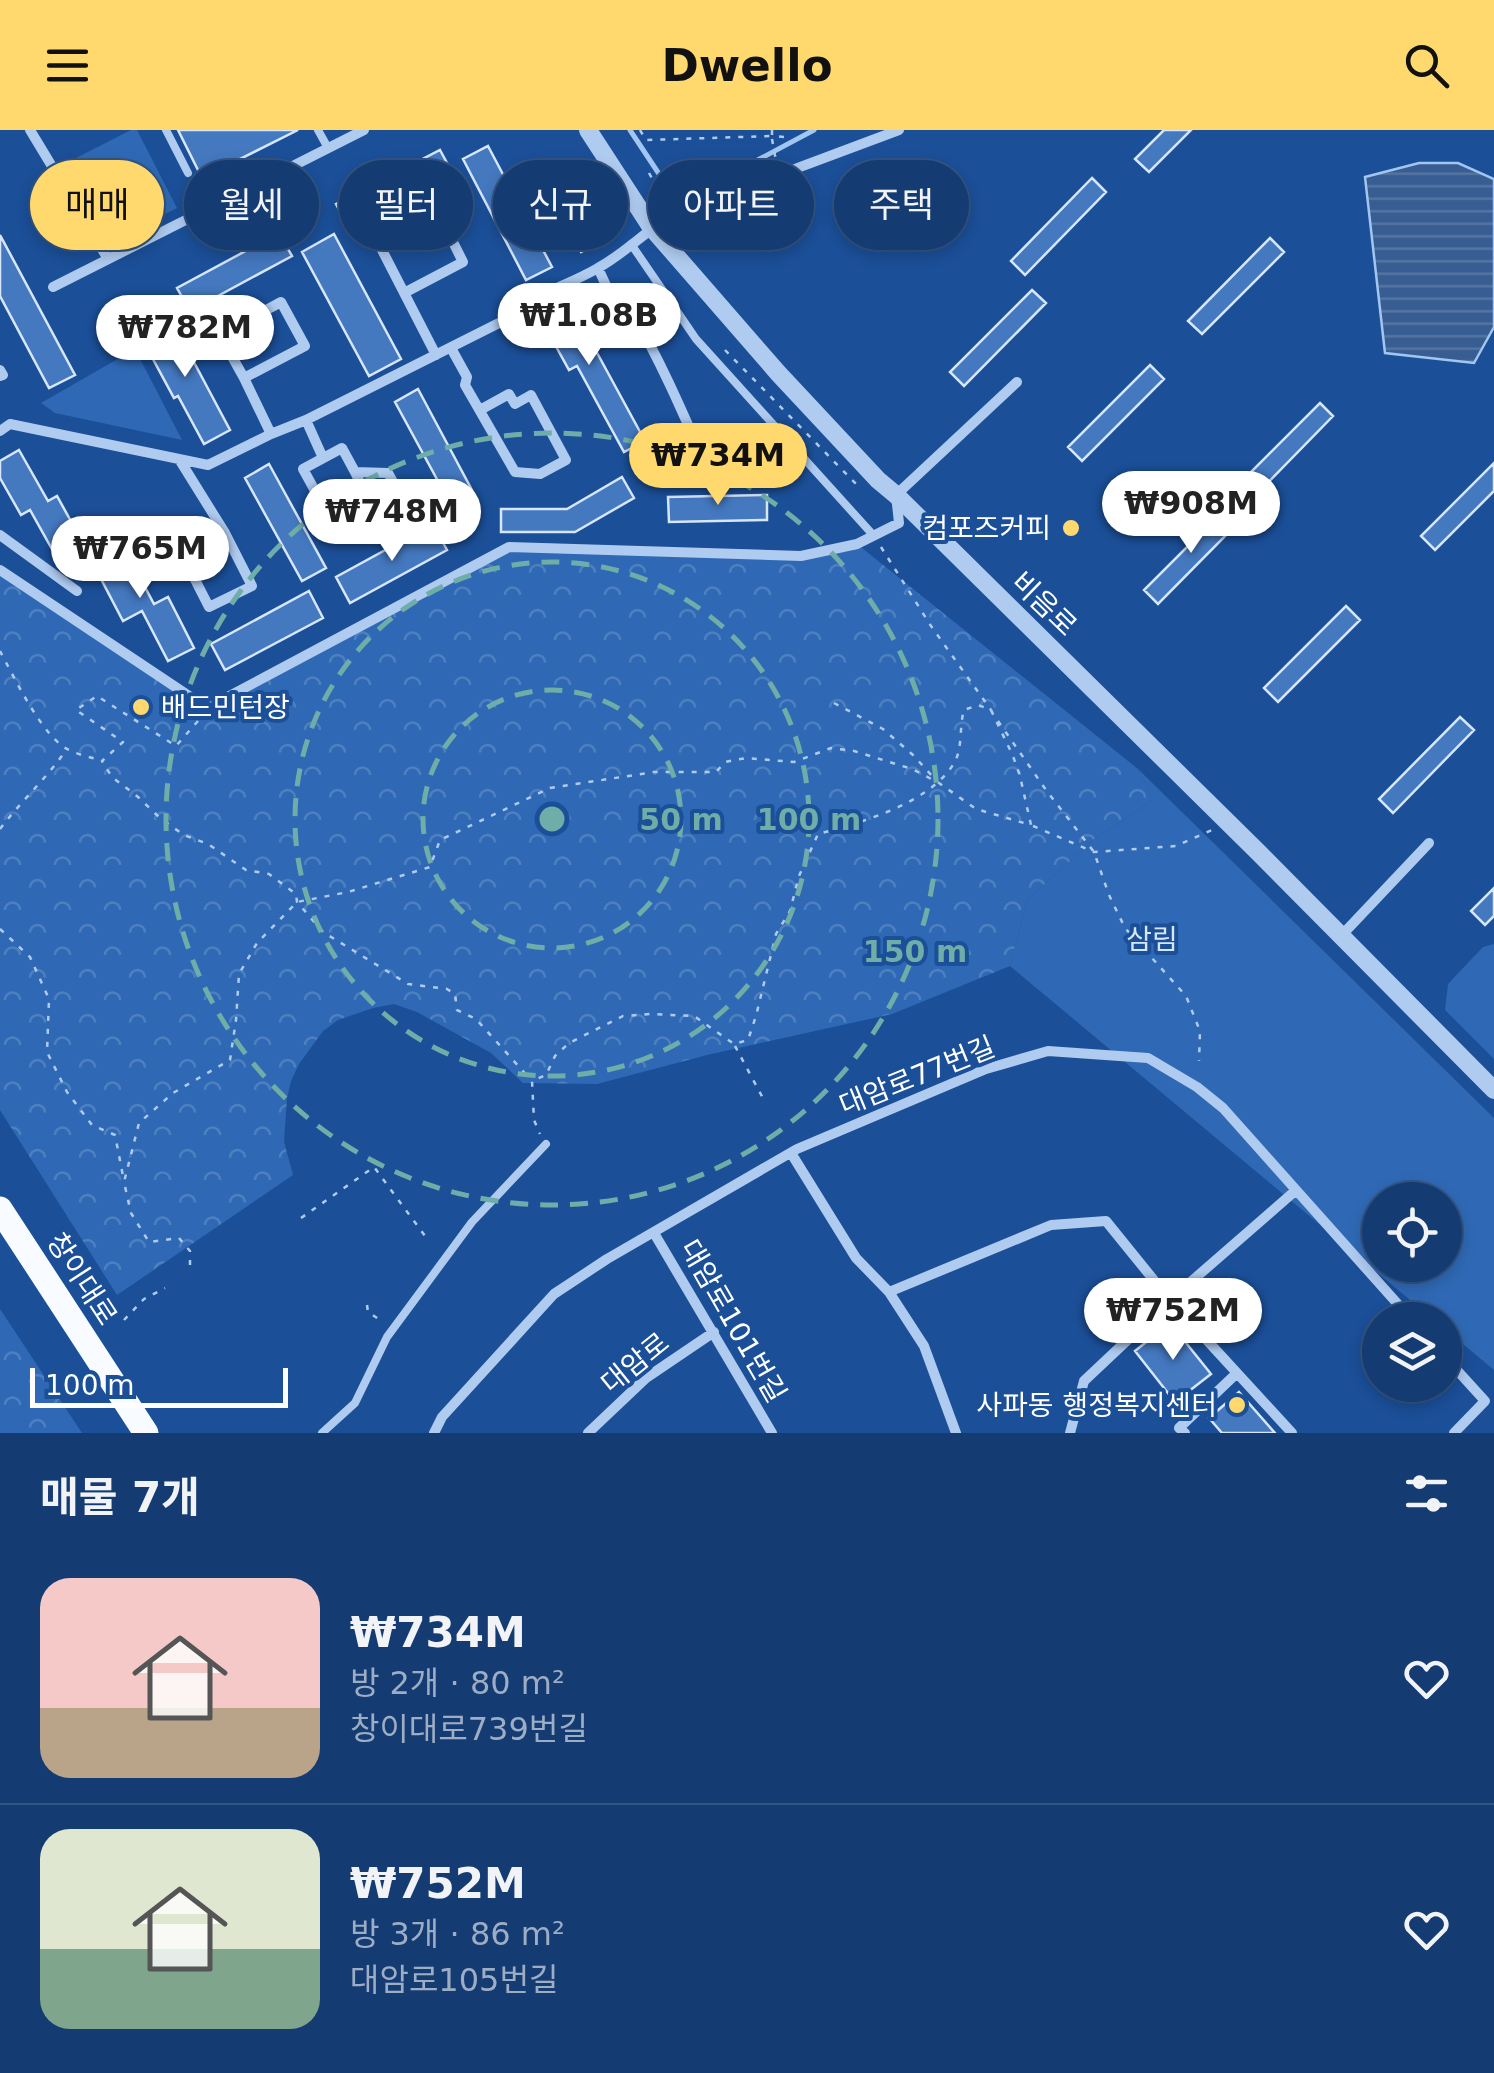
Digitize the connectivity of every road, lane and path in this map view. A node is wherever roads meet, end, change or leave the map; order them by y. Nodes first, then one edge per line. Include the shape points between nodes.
1 (30, 130) edge
2 (166, 130) edge
3 (318, 130) edge
4 (364, 130) edge
5 (588, 130) edge
6 (640, 130) edge
7 (772, 130) edge
8 (899, 130) edge
9 (772, 137) junction
10 (784, 137) dead end
11 (328, 148) junction
12 (776, 160) edge
13 (814, 162) edge
14 (184, 165) edge
15 (648, 222) edge
16 (648, 230) edge
17 (631, 244) junction
18 (671, 250) edge
19 (108, 259) junction
20 (598, 268) junction
21 (53, 287) dead end
22 (404, 293) junction
23 (452, 348) junction
24 (723, 348) dead end
25 (436, 355) junction
26 (244, 378) junction
27 (1017, 382) dead end
28 (480, 410) junction
29 (0, 415) edge
30 (306, 420) junction
31 (2, 429) edge
32 (692, 433) junction
33 (271, 434) junction
34 (323, 458) junction
35 (179, 459) junction
36 (355, 472) junction
37 (865, 494) dead end
38 (896, 495) junction
39 (376, 516) junction
40 (225, 533) junction
41 (0, 534) edge
42 (874, 536) junction
43 (0, 570) edge
44 (77, 591) dead end
45 (0, 652) edge
46 (834, 703) dead end
47 (991, 710) junction
48 (201, 718) dead end
49 (66, 750) junction
50 (102, 761) junction
51 (939, 783) junction
52 (1225, 821) junction
53 (1031, 825) junction
54 (0, 828) edge
55 (1429, 843) dead end
56 (1094, 852) junction
57 (297, 902) junction
58 (0, 929) edge
59 (1341, 936) junction
60 (734, 1044) junction
61 (1198, 1061) dead end
62 (532, 1082) junction
63 (1494, 1090) edge
64 (765, 1102) dead end
65 (539, 1132) dead end
66 (546, 1144) dead end
67 (791, 1153) junction
68 (124, 1182) junction
69 (1295, 1191) junction
70 (0, 1209) edge
71 (301, 1218) dead end
72 (654, 1232) junction
73 (428, 1240) dead end
74 (190, 1266) dead end
75 (165, 1288) dead end
76 (889, 1292) junction
77 (1170, 1300) junction
78 (1396, 1302) edge
79 (367, 1304) dead end
80 (124, 1320) dead end
81 (393, 1328) junction
82 (714, 1332) junction
83 (1237, 1373) junction
84 (1462, 1375) edge
85 (146, 1433) edge
86 (322, 1433) edge
87 (434, 1433) edge
88 (588, 1433) edge
89 (772, 1433) edge
90 (956, 1433) edge
91 (1070, 1433) edge
92 (1185, 1433) edge
93 (1292, 1433) edge
94 (1454, 1433) edge

1 - 19 street
2 - 14 lane
3 - 11 lane
4 - 11 street
5 - 15 street, 비음로
6 - 9 path via 646,140
7 - 9 path
8 - 13 street
9 - 10 path
9 - 12 path
11 - 19 street
16 - 17 street
17 - 20 street
17 - 42 lane via 696,339
18 - 38 street, 비음로
19 - 21 street
20 - 23 street
20 - 32 street via 622,320 634,314
22 - 22 street via 463,262 441,218 381,248
22 - 25 street
23 - 25 street
23 - 28 street
24 - 37 path
25 - 30 street
26 - 26 street via 305,346 281,302 220,335
26 - 33 street
27 - 38 street
28 - 28 street via 515,472 540,474 566,460 531,395 514,404 509,394
29 - 31 street
30 - 33 street
30 - 34 street
31 - 35 street via 10,424
32 - 32 street via 704,461 738,461 724,436
33 - 35 street via 208,465
34 - 36 street via 342,448
34 - 39 street via 303,469 340,536
35 - 40 street
36 - 39 street
36 - 39 street via 388,473 404,502
38 - 42 street via 900,523
38 - 52 street, 비음로
40 - 40 street via 182,554 209,607 252,586
41 - 44 street
42 - 43 street via 801,556 509,547 208,708
42 - 47 path
45 - 49 path
46 - 51 path via 883,729
47 - 51 path via 964,710 957,760
47 - 53 path via 1020,776
47 - 56 path
48 - 50 path via 176,746 97,696 76,710 122,742
49 - 50 path
49 - 54 path
50 - 57 path via 160,819 246,870 269,874
51 - 53 path via 976,809
51 - 57 path via 912,769 830,748 794,762 746,758 725,762 716,772 654,772 550,788 440,840 430,867
51 - 60 path via 869,820 818,834 776,934 748,1040
52 - 56 path via 1176,846
52 - 59 street, 비음로
53 - 56 path
55 - 59 street
56 - 61 path via 1125,928 1186,996 1200,1031
57 - 62 path via 322,932 408,984 455,994 457,1010 476,1019
57 - 68 path via 238,974 230,1060 139,1123
58 - 68 path via 30,957 49,999 47,1052 92,1125 115,1135
59 - 63 street, 비음로
60 - 62 path via 694,1016 622,1016 569,1043 546,1075
60 - 64 path
62 - 65 path
66 - 81 lane via 472,1222
67 - 69 street, 대암로77번길 via 986,1069 1048,1051 1091,1053 1148,1058 1197,1087
67 - 72 street, 대암로77번길
67 - 76 street via 856,1258
68 - 74 path via 131,1213 148,1242 178,1238 190,1252
69 - 77 street
69 - 78 street, 대암로77번길
70 - 85 main road, 창이대로
71 - 73 path via 374,1167
72 - 82 street, 대암로101번길
72 - 87 street, 대암로77번길 via 554,1294
75 - 80 path
76 - 77 street via 1051,1225 1106,1221
76 - 90 street via 924,1346
77 - 83 street
77 - 91 street via 1084,1382
79 - 81 path via 368,1312
81 - 86 lane via 355,1403
82 - 88 street, 대암로 via 646,1378
82 - 89 street, 대암로101번길
83 - 92 street via 1180,1428
83 - 93 street
84 - 94 street via 1485,1400

